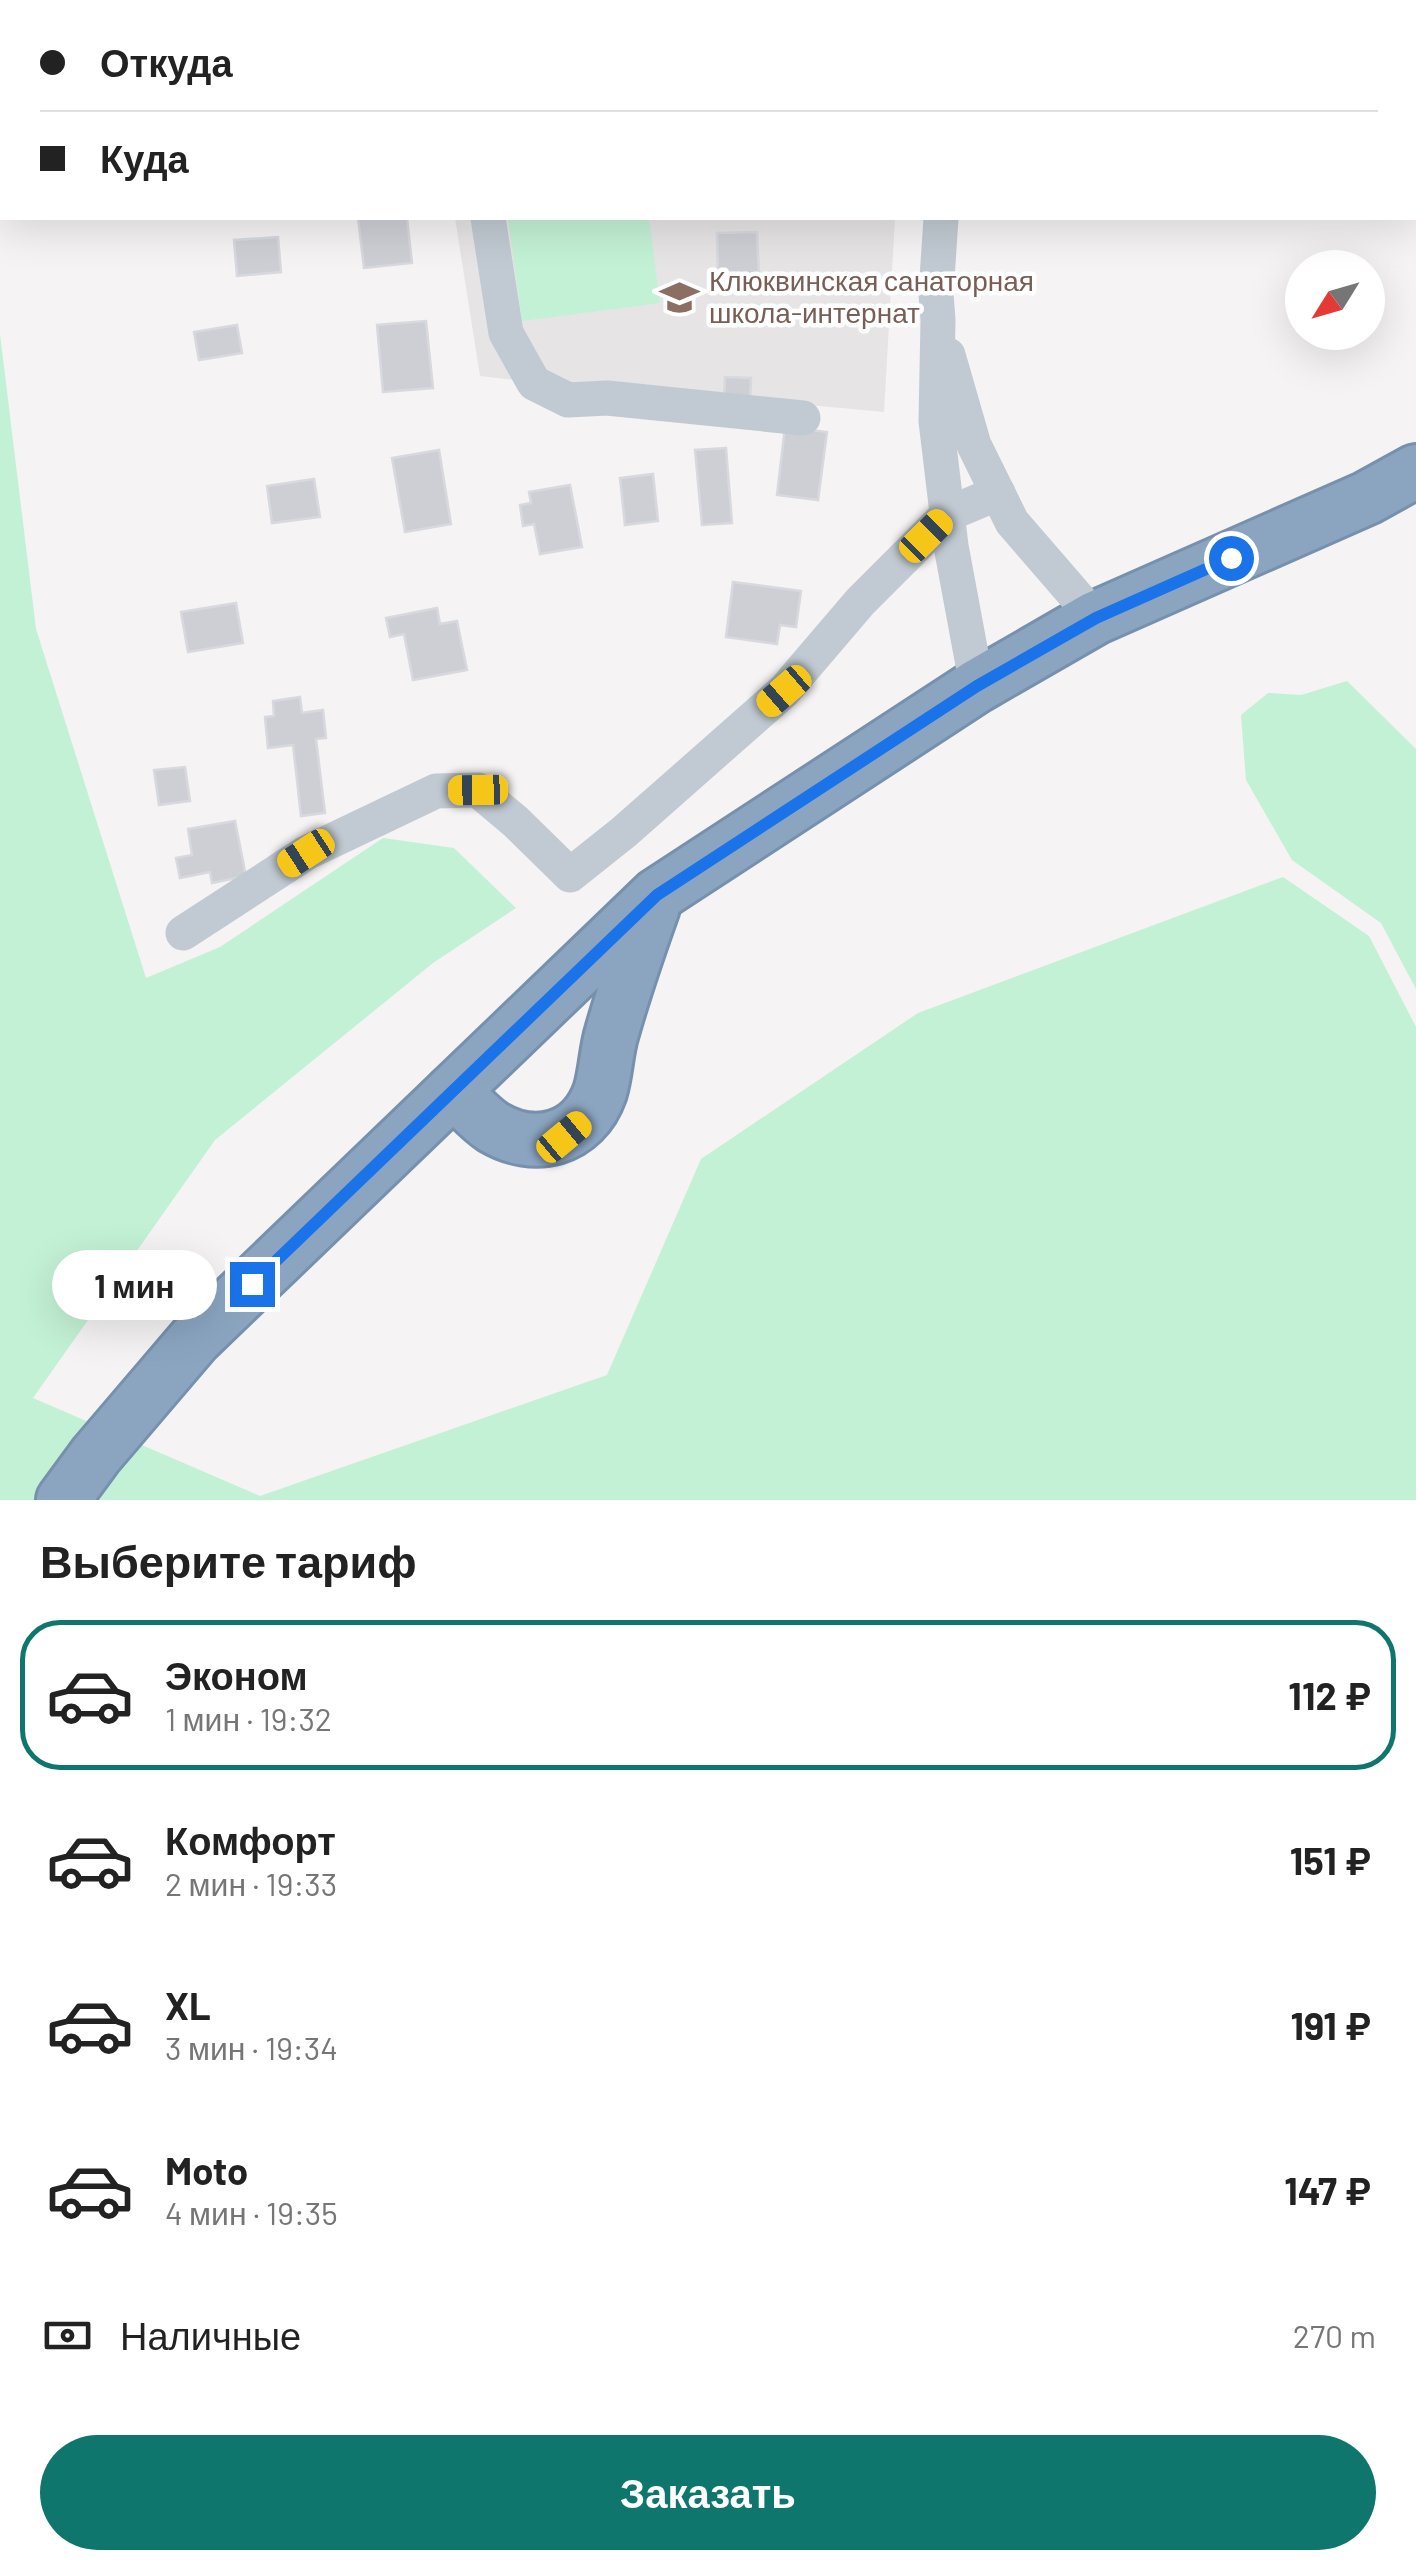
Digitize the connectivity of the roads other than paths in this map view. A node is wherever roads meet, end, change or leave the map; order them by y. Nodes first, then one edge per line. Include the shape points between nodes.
1 (488, 220) edge
2 (940, 220) edge
3 (938, 320) junction
4 (803, 418) dead end
5 (1416, 471) edge
6 (998, 493) junction
7 (948, 514) junction
8 (1096, 618) junction
9 (977, 686) junction
10 (657, 895) junction
11 (183, 934) dead end
12 (453, 1091) junction
13 (64, 1500) edge

1 - 4 street via 506,333 534,383 568,400 608,398
2 - 3 street
3 - 6 street via 974,445
3 - 7 street via 936,421
5 - 8 highway
6 - 7 street
6 - 8 street via 1012,522
7 - 9 street
7 - 11 street via 784,691 570,876 478,790 436,791 306,853
8 - 9 highway
9 - 10 highway
10 - 12 highway
10 - 12 highway via 588,1116 564,1137 531,1141 494,1127
12 - 13 highway via 195,1339

